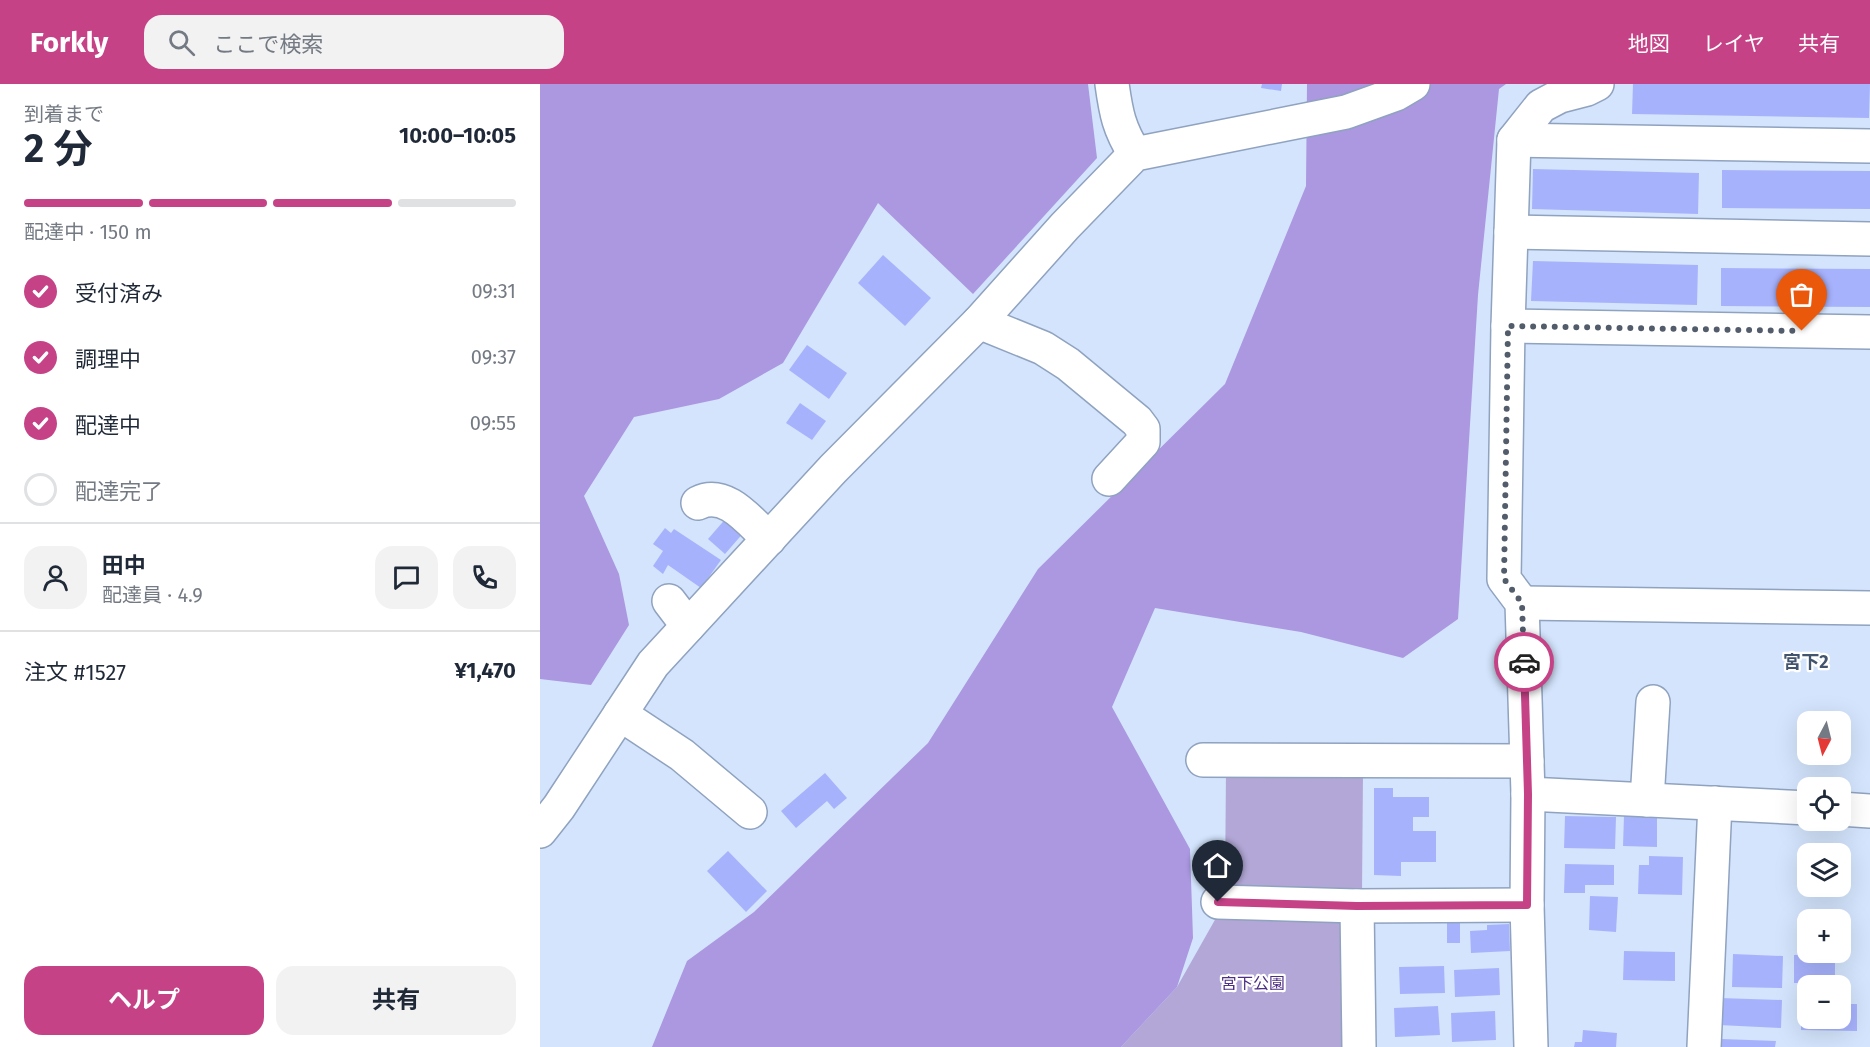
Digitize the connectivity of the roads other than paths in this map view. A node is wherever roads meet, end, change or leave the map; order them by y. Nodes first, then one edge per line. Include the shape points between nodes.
1 (1112, 84) edge
2 (1413, 84) edge
3 (1597, 84) edge
4 (1514, 140) junction
5 (1870, 146) edge
6 (1135, 154) junction
7 (1511, 232) junction
8 (1870, 239) edge
9 (979, 322) junction
10 (1508, 326) junction
11 (1870, 333) edge
12 (1109, 479) dead end
13 (698, 503) dead end
14 (769, 539) junction
15 (1522, 603) junction
16 (1870, 608) edge
17 (1653, 702) dead end
18 (620, 714) junction
19 (1203, 760) dead end
20 (1527, 761) junction
21 (1528, 794) junction
22 (1647, 800) junction
23 (1715, 803) junction
24 (1797, 807) edge
25 (1851, 810) edge
26 (1870, 811) edge
27 (750, 812) dead end
28 (540, 831) edge
29 (1218, 902) dead end
30 (1527, 905) junction
31 (1357, 906) junction
32 (1359, 1047) edge
33 (1531, 1047) edge
34 (1704, 1047) edge

1 - 6 street via 1122,135
2 - 6 street via 1346,112
3 - 4 street via 1541,106
4 - 5 street
4 - 7 street
6 - 9 street
7 - 8 street
7 - 10 street
9 - 12 street via 1043,348 1137,421 1143,429 1143,442
9 - 14 street
10 - 11 street
10 - 15 street via 1504,579
13 - 14 street via 714,499 729,504
14 - 18 street via 678,614 653,664
15 - 16 street
15 - 20 street
17 - 22 street
18 - 27 street via 682,755
18 - 28 street
19 - 20 street
20 - 21 street
21 - 22 street
21 - 30 street
22 - 23 street
23 - 24 street
23 - 34 street
25 - 26 street
29 - 31 street
30 - 31 street
30 - 33 street
31 - 32 street

